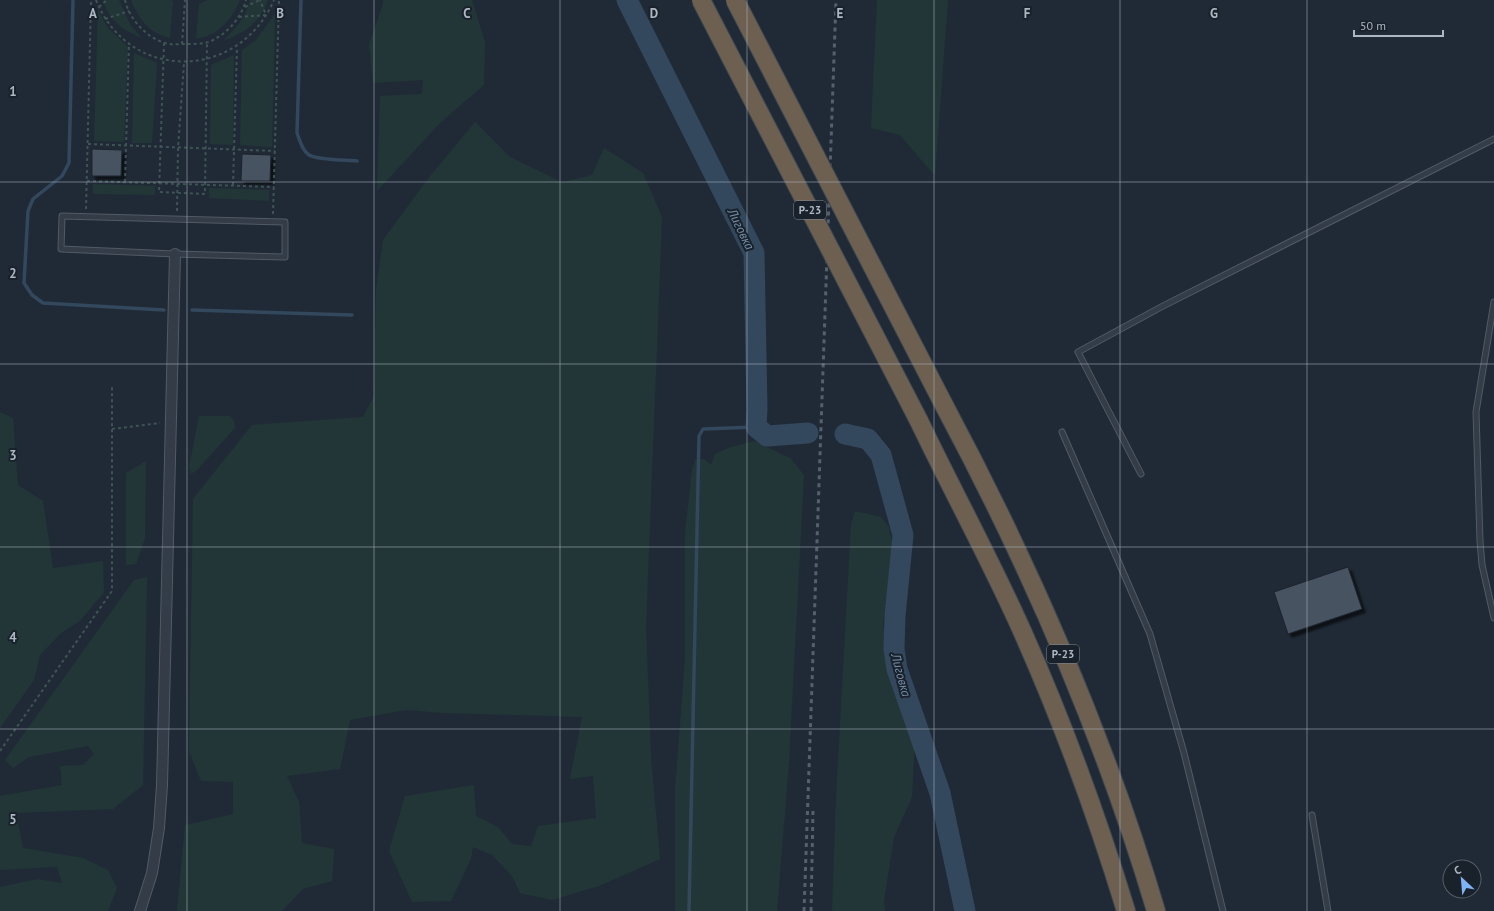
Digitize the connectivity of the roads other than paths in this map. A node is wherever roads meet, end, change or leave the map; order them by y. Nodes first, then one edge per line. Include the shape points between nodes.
1 (701, 0) edge
2 (735, 0) edge
3 (1494, 138) edge
4 (176, 254) junction
5 (1494, 302) edge
6 (1062, 432) dead end
7 (1141, 474) dead end
8 (1494, 618) edge
9 (1312, 814) dead end
10 (140, 911) edge
11 (1126, 911) edge
12 (1156, 911) edge
13 (1223, 911) edge
14 (1328, 911) edge

1 - 11 highway, Р-23, bridge via 919,421 1023,633 1086,789
2 - 12 highway, Р-23, bridge via 972,459 1048,619 1112,778
3 - 7 lane via 1163,306 1078,352
4 - 4 lane via 61,249 62,216 285,222 285,257
4 - 10 street via 162,784 152,873
5 - 8 lane via 1476,412 1482,565
6 - 13 lane via 1150,634 1184,753
9 - 14 lane

